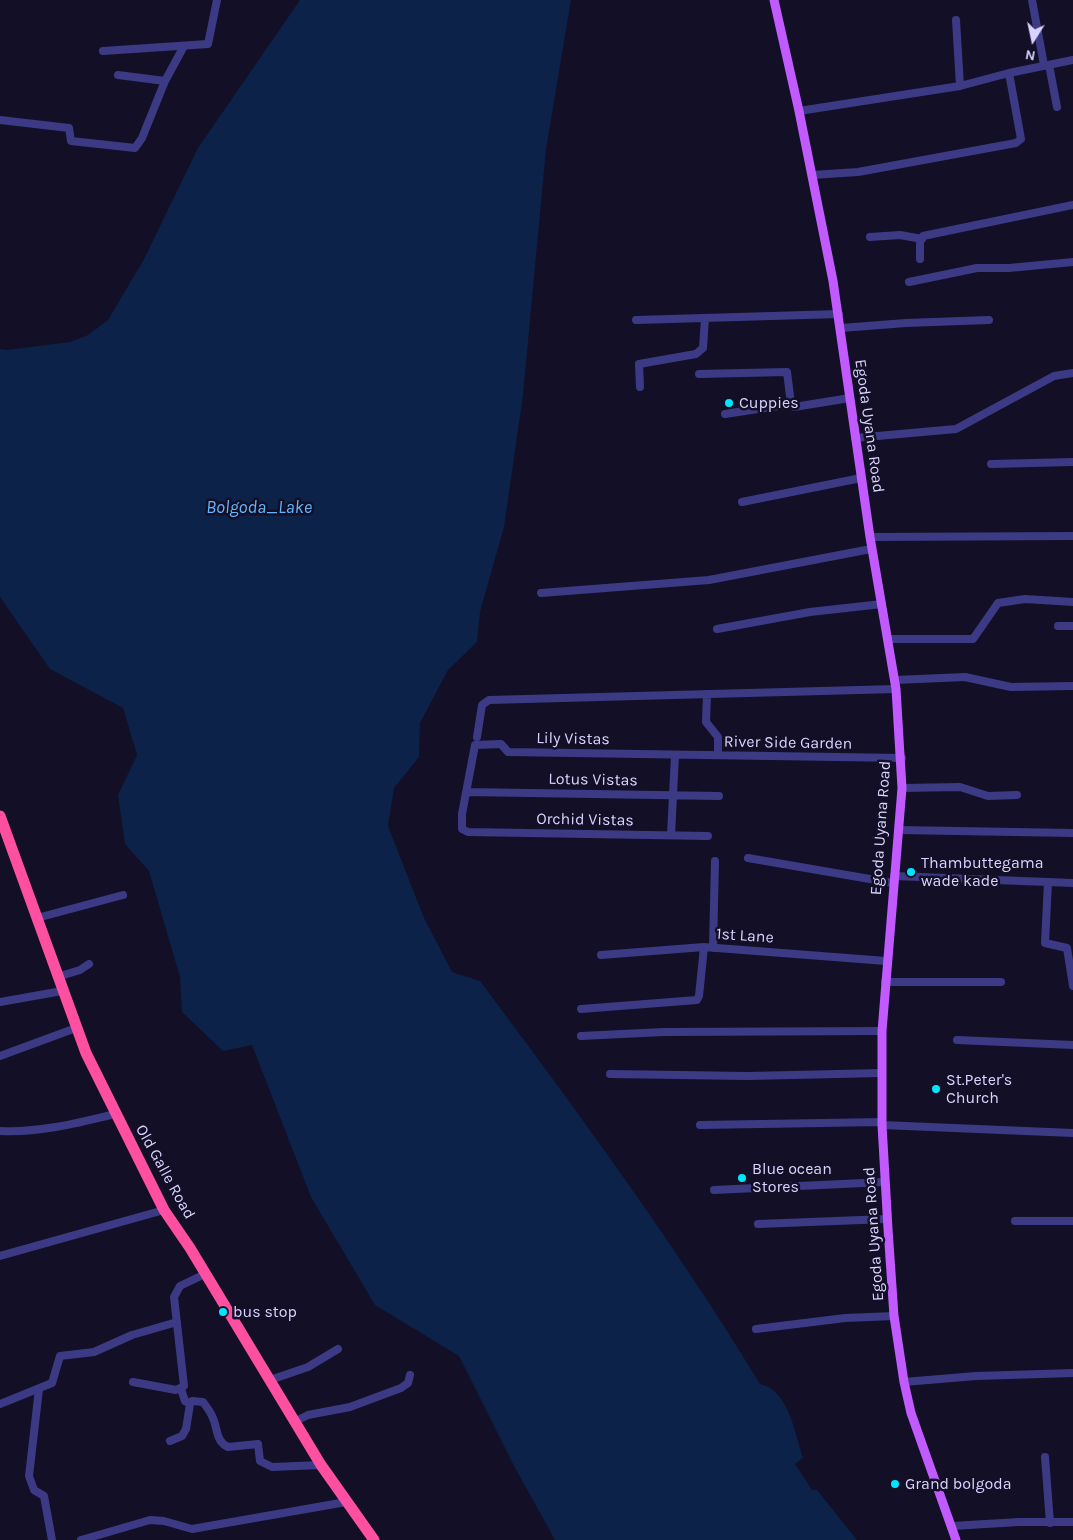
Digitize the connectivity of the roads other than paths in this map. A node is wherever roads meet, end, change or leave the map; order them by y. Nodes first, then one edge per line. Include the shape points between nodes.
1 (217, 0) edge
2 (774, 0) edge
3 (1032, 0) edge
4 (956, 20) dead end
5 (184, 46) junction
6 (103, 51) dead end
7 (1073, 60) edge
8 (1047, 65) junction
9 (1009, 73) junction
10 (118, 75) dead end
11 (165, 82) junction
12 (960, 86) junction
13 (1058, 106) dead end
14 (799, 111) junction
15 (0, 120) edge
16 (812, 175) junction
17 (1073, 205) edge
18 (870, 237) dead end
19 (922, 239) junction
20 (920, 259) dead end
21 (1073, 262) edge
22 (909, 282) dead end
23 (839, 314) junction
24 (705, 318) junction
25 (636, 320) dead end
26 (989, 320) dead end
27 (841, 328) junction
28 (1073, 373) edge
29 (699, 374) dead end
30 (640, 386) dead end
31 (850, 398) junction
32 (792, 404) junction
33 (725, 414) dead end
34 (855, 438) junction
35 (1073, 462) edge
36 (991, 464) dead end
37 (861, 478) junction
38 (742, 502) dead end
39 (1073, 536) edge
40 (870, 537) junction
41 (871, 549) junction
42 (540, 593) dead end
43 (1073, 602) edge
44 (882, 604) junction
45 (1058, 626) dead end
46 (1073, 626) edge
47 (717, 628) dead end
48 (888, 639) junction
49 (895, 685) junction
50 (1073, 686) edge
51 (707, 694) junction
52 (476, 741) junction
53 (674, 755) junction
54 (718, 755) junction
55 (902, 758) junction
56 (902, 788) junction
57 (466, 792) junction
58 (673, 795) junction
59 (1017, 795) dead end
60 (719, 796) dead end
61 (0, 816) edge
62 (899, 830) junction
63 (1073, 833) edge
64 (671, 836) junction
65 (708, 836) dead end
66 (748, 858) dead end
67 (715, 861) dead end
68 (894, 879) junction
69 (1048, 882) junction
70 (1073, 883) edge
71 (123, 895) dead end
72 (37, 918) junction
73 (704, 947) junction
74 (713, 948) junction
75 (601, 955) dead end
76 (886, 961) junction
77 (89, 964) dead end
78 (57, 977) junction
79 (885, 982) junction
80 (1001, 982) dead end
81 (1073, 986) edge
82 (62, 991) junction
83 (0, 1002) edge
84 (581, 1009) dead end
85 (76, 1028) junction
86 (882, 1031) junction
87 (581, 1036) dead end
88 (957, 1040) dead end
89 (1073, 1045) edge
90 (0, 1056) edge
91 (610, 1074) dead end
92 (882, 1074) junction
93 (115, 1114) junction
94 (882, 1123) junction
95 (700, 1125) dead end
96 (0, 1131) edge
97 (1073, 1133) edge
98 (885, 1182) junction
99 (714, 1190) dead end
100 (164, 1210) junction
101 (887, 1219) junction
102 (1015, 1221) dead end
103 (1073, 1221) edge
104 (758, 1224) dead end
105 (0, 1256) edge
106 (205, 1274) junction
107 (894, 1316) junction
108 (177, 1322) junction
109 (756, 1329) dead end
110 (338, 1349) dead end
111 (1073, 1373) edge
112 (410, 1375) dead end
113 (270, 1380) junction
114 (133, 1382) dead end
115 (904, 1382) junction
116 (39, 1389) junction
117 (181, 1389) junction
118 (0, 1404) edge
119 (190, 1404) junction
120 (294, 1422) junction
121 (170, 1441) dead end
122 (1045, 1457) dead end
123 (320, 1465) junction
124 (346, 1502) junction
125 (1050, 1522) junction
126 (1073, 1522) edge
127 (952, 1526) junction
128 (52, 1540) edge
129 (80, 1540) edge
130 (374, 1540) edge
131 (956, 1540) edge

1 - 5 street via 208,44
2 - 14 main road, Egoda Uyana Road
3 - 8 street
4 - 12 street
5 - 6 street
5 - 11 street
7 - 8 street
8 - 9 street
8 - 13 street
9 - 12 street
9 - 16 street via 1021,139 1016,143 858,172
10 - 11 street
11 - 15 street via 135,148 71,141 69,128
12 - 14 street
14 - 16 main road, Egoda Uyana Road
16 - 23 main road, Egoda Uyana Road
17 - 19 street via 923,236
18 - 19 street via 900,235
19 - 20 street
21 - 22 street via 977,268
23 - 24 street
23 - 27 main road, Egoda Uyana Road
24 - 25 street
24 - 30 street via 703,348 696,354 639,364
26 - 27 street
27 - 31 main road, Egoda Uyana Road
28 - 34 street via 1054,376 956,429
29 - 32 street via 787,372
31 - 32 street via 794,407
31 - 34 main road, Egoda Uyana Road
32 - 33 street
34 - 37 main road, Egoda Uyana Road
35 - 36 street
37 - 38 street
37 - 40 main road, Egoda Uyana Road
39 - 40 street
40 - 41 main road, Egoda Uyana Road
41 - 42 street via 709,580
41 - 44 main road, Egoda Uyana Road
43 - 48 street via 1025,599 998,603 973,640
44 - 47 street
44 - 48 main road, Egoda Uyana Road
45 - 46 street
48 - 49 main road, Egoda Uyana Road
49 - 50 street via 965,677 1011,687
49 - 51 street
49 - 55 main road, Egoda Uyana Road
51 - 52 street via 490,700 482,705
51 - 54 street via 706,722 718,737
52 - 53 street, Lily Vistas via 501,744 508,752
52 - 57 street
53 - 54 street, River Side Garden
53 - 58 street
54 - 55 street, River Side Garden
55 - 56 main road, Egoda Uyana Road
56 - 59 street via 960,787 988,796
56 - 62 main road, Egoda Uyana Road
57 - 58 street, Lotus Vistas
57 - 64 street, Orchid Vistas via 462,829 468,832
58 - 60 street, Lotus Vistas
58 - 64 street
61 - 72 highway, Old Galle Road
62 - 63 street
62 - 68 main road, Egoda Uyana Road
64 - 65 street, Orchid Vistas
66 - 68 street
67 - 74 street
68 - 69 street
68 - 76 main road, Egoda Uyana Road
69 - 70 street
69 - 81 street via 1045,943 1067,948
71 - 72 street
72 - 78 highway, Old Galle Road
73 - 74 street, 1st Lane
73 - 75 street, 1st Lane
73 - 84 street via 697,1000
74 - 76 street, 1st Lane
76 - 79 main road, Egoda Uyana Road
77 - 78 street
78 - 82 highway, Old Galle Road
79 - 80 street
79 - 86 main road, Egoda Uyana Road
82 - 83 street
82 - 85 highway, Old Galle Road
85 - 90 street
85 - 93 highway, Old Galle Road
86 - 87 street via 663,1032
86 - 92 main road, Egoda Uyana Road
88 - 89 street
91 - 92 street
92 - 94 main road, Egoda Uyana Road
93 - 96 street via 66,1125
93 - 100 highway, Old Galle Road
94 - 95 street
94 - 97 street
94 - 98 main road, Egoda Uyana Road
98 - 99 street
98 - 101 main road, Egoda Uyana Road
100 - 105 street
100 - 106 highway, Old Galle Road
101 - 104 street
101 - 107 main road, Egoda Uyana Road
102 - 103 street
106 - 108 street via 176,1290
106 - 113 highway, Old Galle Road
107 - 109 street via 845,1318
107 - 115 main road, Egoda Uyana Road
108 - 116 street via 132,1335 94,1352 60,1356 52,1383
108 - 117 street via 184,1370
110 - 113 street via 308,1367
111 - 115 street
112 - 120 street via 408,1383 401,1388 350,1407 308,1415
113 - 120 highway, Old Galle Road
114 - 117 street
115 - 127 main road, Egoda Uyana Road via 911,1413
116 - 118 street
116 - 128 street via 29,1476 34,1490 44,1496
117 - 119 street via 185,1401
119 - 121 street via 186,1429 179,1439
119 - 123 street via 192,1401 203,1402 224,1445 258,1444 260,1461 268,1466
120 - 123 highway, Old Galle Road
122 - 125 street
123 - 124 highway, Old Galle Road
124 - 129 street via 192,1529 150,1520
124 - 130 highway, Old Galle Road
125 - 126 street
125 - 127 street
127 - 131 main road, Egoda Uyana Road

